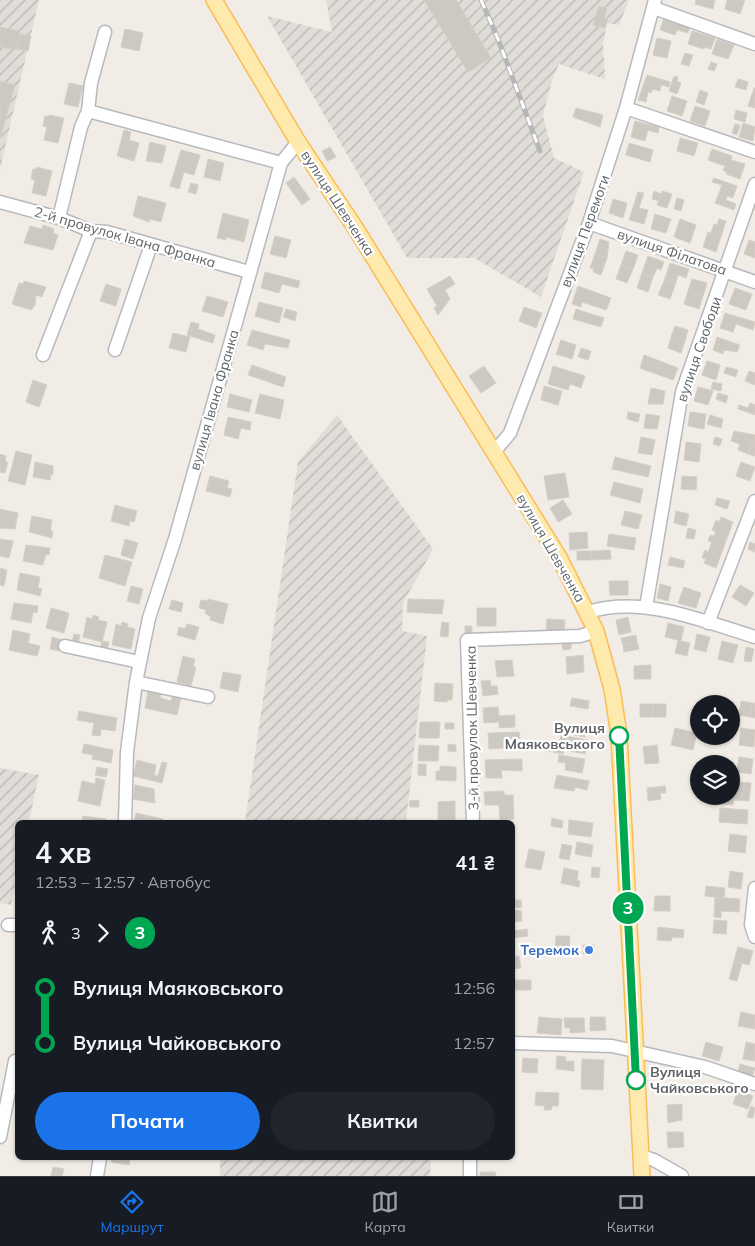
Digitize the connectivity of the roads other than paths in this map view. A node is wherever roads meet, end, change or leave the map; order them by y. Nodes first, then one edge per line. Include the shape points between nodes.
1 (214, 0) edge
2 (654, 4) edge
3 (105, 32) dead end
4 (755, 44) edge
5 (626, 108) junction
6 (88, 111) junction
7 (298, 142) junction
8 (755, 152) edge
9 (281, 162) junction
10 (755, 184) edge
11 (0, 202) edge
12 (59, 218) junction
13 (589, 223) junction
14 (91, 231) junction
15 (151, 245) junction
16 (726, 271) junction
17 (249, 272) junction
18 (755, 282) edge
19 (115, 350) dead end
20 (43, 355) dead end
21 (494, 452) junction
22 (755, 501) edge
23 (646, 607) junction
24 (588, 612) junction
25 (708, 623) junction
26 (596, 631) junction
27 (755, 637) edge
28 (65, 646) dead end
29 (139, 662) junction
30 (136, 682) junction
31 (208, 697) dead end
32 (124, 820) edge
33 (473, 820) edge
34 (755, 888) edge
35 (755, 937) edge
36 (515, 1043) edge
37 (635, 1050) junction
38 (15, 1061) dead end
39 (755, 1084) edge
40 (0, 1137) edge
41 (641, 1156) junction
42 (100, 1160) edge
43 (470, 1160) edge
44 (97, 1176) edge
45 (470, 1176) edge
46 (642, 1176) edge
47 (682, 1176) edge

1 - 7 main road, вулиця Шевченка
2 - 4 street
2 - 5 street, вулиця Перемоги
3 - 6 street
5 - 8 street
5 - 13 street, вулиця Перемоги
6 - 9 street
6 - 12 street via 81,127
7 - 9 street, вулиця Івана Франка
7 - 21 main road, вулиця Шевченка via 356,229
9 - 17 street, вулиця Івана Франка
10 - 16 street, вулиця Свободи
11 - 12 street, 2-й провулок Івана Франка
12 - 14 street, 2-й провулок Івана Франка
13 - 16 street, вулиця Філатова
13 - 21 street, вулиця Перемоги via 510,433
14 - 15 street, 2-й провулок Івана Франка via 107,232
14 - 20 street
15 - 17 street, 2-й провулок Івана Франка
15 - 19 street
16 - 18 street, вулиця Філатова
16 - 23 street, вулиця Свободи via 682,392
17 - 29 street, вулиця Івана Франка
21 - 24 main road, вулиця Шевченка via 560,559
22 - 25 street
23 - 24 street via 604,608
23 - 25 street
24 - 26 main road, вулиця Шевченка
25 - 27 street
26 - 33 street, 3-й провулок Шевченка via 580,636 468,640
26 - 37 main road, вулиця Шевченка via 612,689 619,735
28 - 29 street
29 - 30 street, вулиця Івана Франка
30 - 31 street
30 - 32 street, вулиця Івана Франка via 127,752
34 - 35 street via 751,925
36 - 37 street via 612,1046
37 - 39 street via 705,1067
37 - 41 main road, вулиця Шевченка
38 - 40 street
41 - 46 main road, вулиця Шевченка
41 - 47 street
42 - 44 street
43 - 45 street

